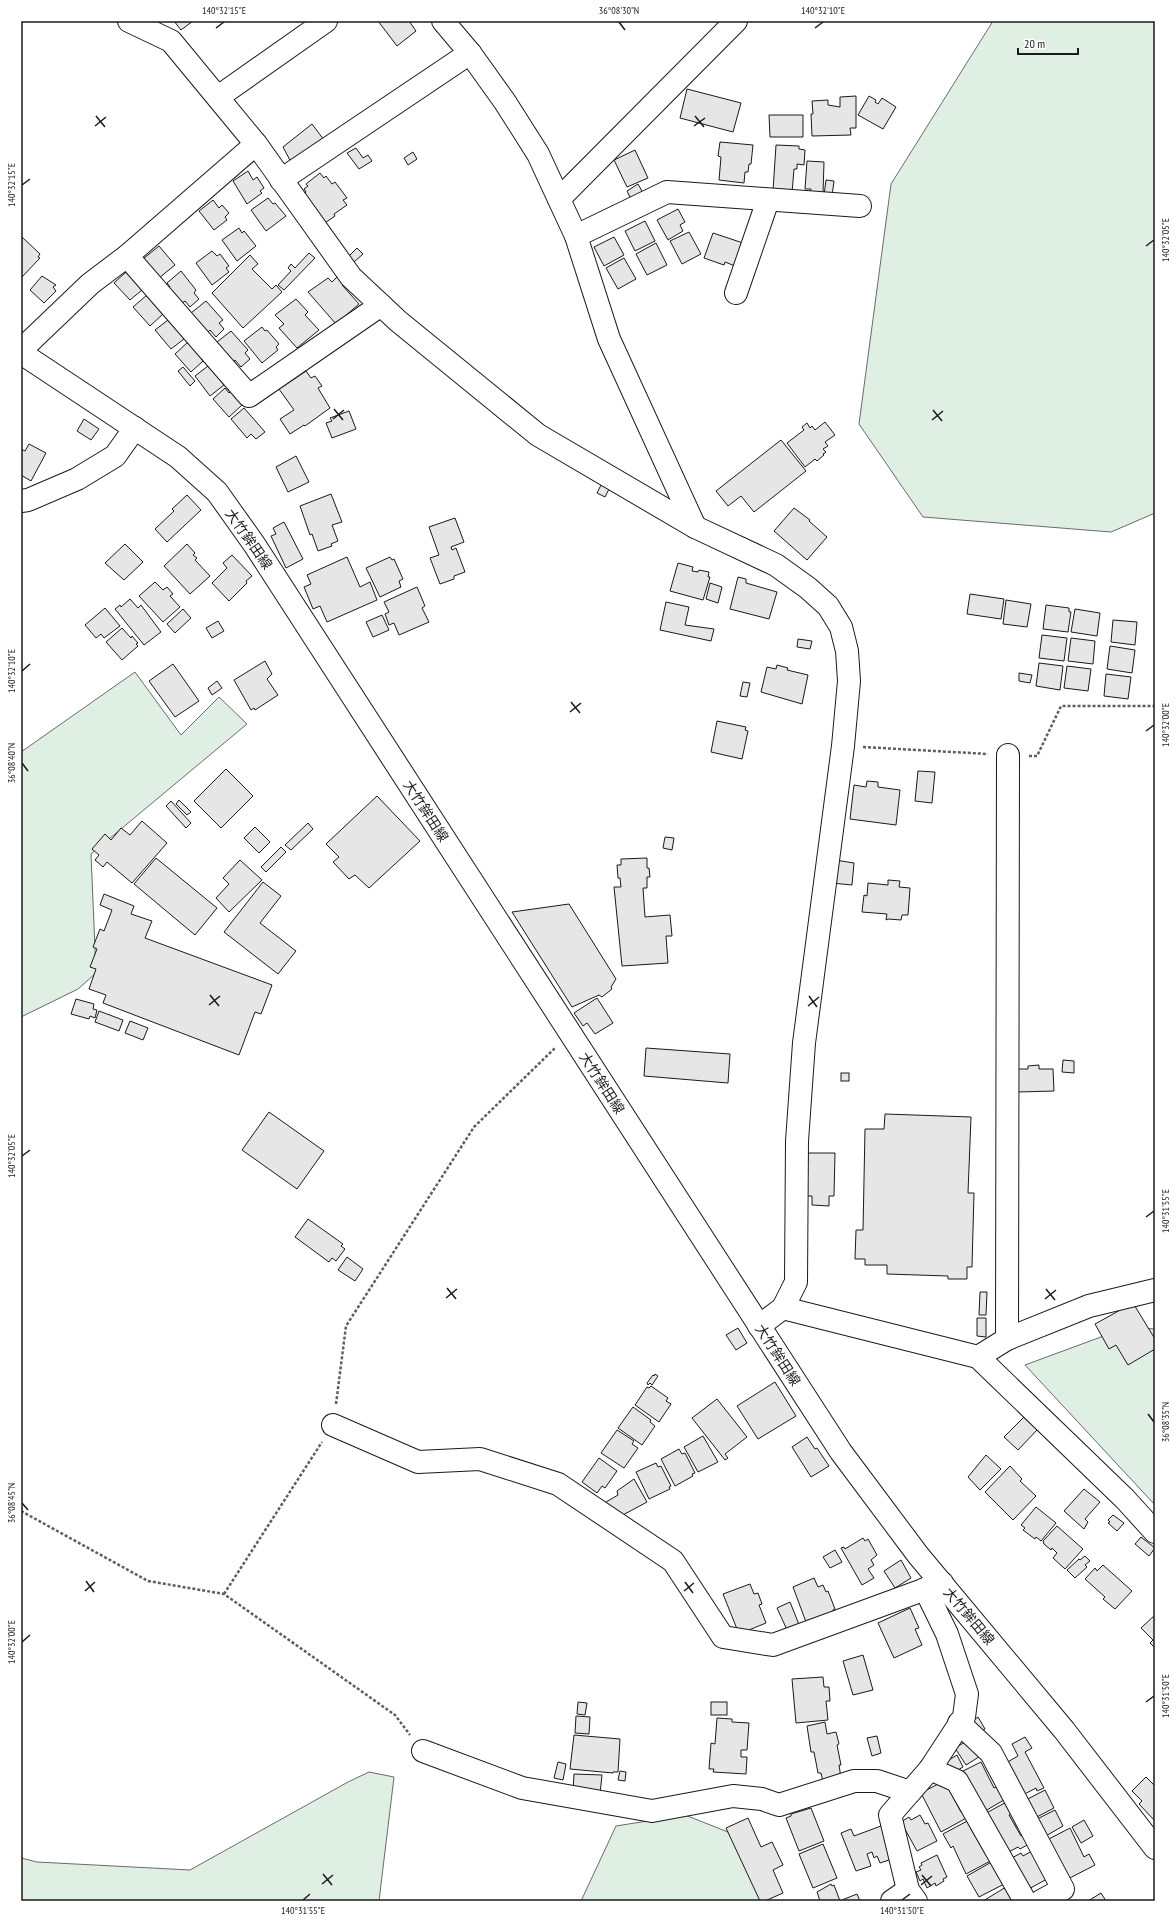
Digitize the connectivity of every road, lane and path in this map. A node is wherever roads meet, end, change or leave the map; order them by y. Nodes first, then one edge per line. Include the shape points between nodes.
1 (129, 21) edge
2 (326, 21) edge
3 (443, 21) edge
4 (736, 21) edge
5 (470, 54) junction
6 (218, 96) junction
7 (256, 144) junction
8 (281, 180) junction
9 (559, 199) junction
10 (768, 200) junction
11 (860, 206) dead end
12 (576, 236) junction
13 (127, 256) junction
14 (736, 293) dead end
15 (381, 305) junction
16 (21, 350) edge
17 (21, 353) edge
18 (135, 428) junction
19 (21, 501) edge
20 (694, 527) junction
21 (1008, 755) dead end
22 (570, 1034) junction
23 (1155, 1290) edge
24 (783, 1308) junction
25 (759, 1326) junction
26 (1006, 1339) junction
27 (978, 1357) junction
28 (333, 1425) junction
29 (21, 1512) edge
30 (1155, 1532) edge
31 (934, 1586) junction
32 (224, 1594) junction
33 (959, 1723) junction
34 (423, 1751) joint
35 (930, 1768) junction
36 (910, 1792) junction
37 (1155, 1848) edge
38 (905, 1897) edge
39 (1025, 1901) edge
40 (1041, 1901) edge

1 - 6 street via 171,41
2 - 6 street
3 - 5 street
4 - 9 street
5 - 8 street
5 - 9 street via 538,154
6 - 7 street
7 - 8 street
7 - 13 street
8 - 15 street via 351,278
9 - 12 street
10 - 11 street
10 - 12 street via 668,192
10 - 14 street
12 - 20 street via 609,340
13 - 15 street via 249,396
13 - 16 street via 90,284
15 - 20 street via 538,435
17 - 18 street, 大竹鉾田線
18 - 19 street via 115,456 77,478
18 - 22 street, 大竹鉾田線 via 178,457 216,492 250,538
20 - 24 street via 776,565 808,588 828,606 841,627 847,652 849,681 843,746 804,1043 797,1141 796,1282
21 - 26 street
22 - 25 street, 大竹鉾田線
22 - 28 path via 474,1127 346,1326
23 - 26 street via 1089,1306
24 - 25 street
24 - 27 street
25 - 31 street, 大竹鉾田線 via 841,1452 918,1555
26 - 27 street
27 - 30 street via 1125,1499
28 - 31 street via 418,1462 480,1459 558,1484 673,1561 724,1637 773,1645
28 - 32 path
29 - 32 path via 148,1581
31 - 33 street via 967,1694 964,1717
31 - 37 street, 大竹鉾田線 via 1064,1730
32 - 34 path via 395,1715
33 - 35 street
33 - 40 street via 991,1753 1063,1889
34 - 36 street via 522,1788 652,1811 733,1796 762,1799 779,1805 854,1781 877,1781
35 - 36 street
35 - 39 street via 957,1781
36 - 38 street via 890,1815

